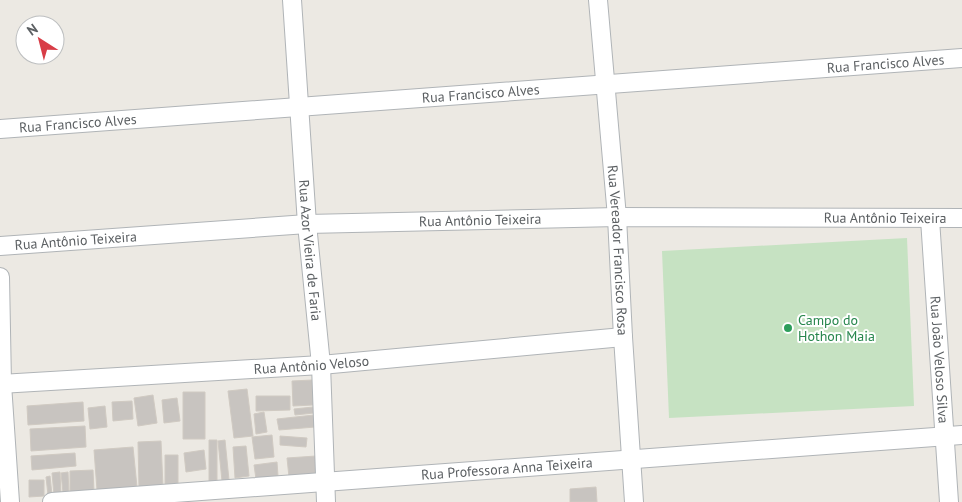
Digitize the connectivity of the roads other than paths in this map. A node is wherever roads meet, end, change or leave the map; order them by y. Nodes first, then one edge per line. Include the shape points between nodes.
1 (292, 0) edge
2 (598, 0) edge
3 (962, 58) edge
4 (604, 85) junction
5 (299, 107) junction
6 (0, 129) edge
7 (617, 217) junction
8 (930, 218) junction
9 (962, 218) edge
10 (307, 224) junction
11 (0, 246) edge
12 (0, 278) edge
13 (623, 337) junction
14 (321, 365) junction
15 (1, 384) edge
16 (962, 435) edge
17 (944, 436) junction
18 (631, 459) junction
19 (324, 482) junction
20 (10, 502) edge
21 (52, 502) edge
22 (326, 502) edge
23 (634, 502) edge
24 (949, 502) edge

1 - 5 street, Rua Azor Vieira de Faria
2 - 4 street, Rua Vereador Francisco Rosa
3 - 4 street, Rua Francisco Alves
4 - 5 street, Rua Francisco Alves
4 - 7 street, Rua Vereador Francisco Rosa
5 - 6 street, Rua Francisco Alves
5 - 10 street, Rua Azor Vieira de Faria
7 - 8 street, Rua Antônio Teixeira
7 - 10 street, Rua Antônio Teixeira
7 - 13 street, Rua Vereador Francisco Rosa
8 - 9 street, Rua Antônio Teixeira
8 - 17 street, Rua João Veloso Silva
10 - 11 street, Rua Antônio Teixeira
10 - 14 street, Rua Azor Vieira de Faria
12 - 15 street
13 - 14 street, Rua Antônio Veloso
13 - 18 street, Rua Vereador Francisco Rosa
14 - 15 street, Rua Antônio Veloso
14 - 19 street, Rua Azor Vieira de Faria
15 - 20 street
16 - 17 street, Rua Professora Anna Teixeira
17 - 18 street, Rua Professora Anna Teixeira
17 - 24 street, Rua João Veloso Silva
18 - 19 street, Rua Professora Anna Teixeira
18 - 23 street, Rua Vereador Francisco Rosa
19 - 21 street, Rua Professora Anna Teixeira
19 - 22 street, Rua Azor Vieira de Faria

